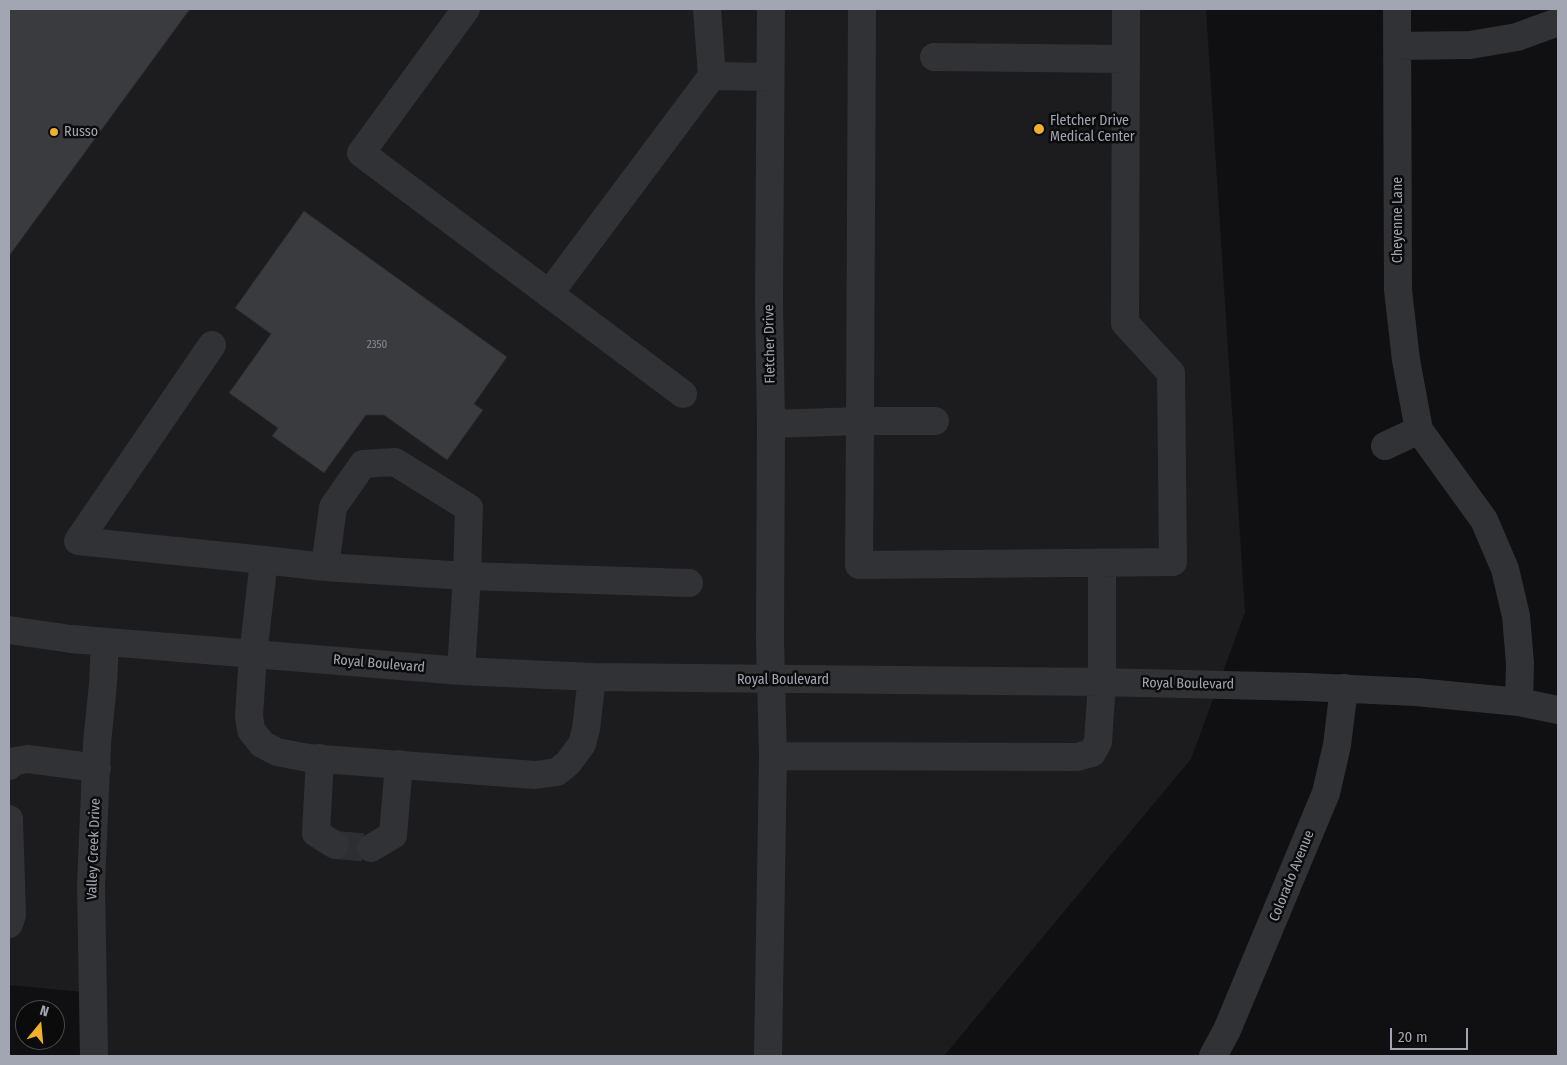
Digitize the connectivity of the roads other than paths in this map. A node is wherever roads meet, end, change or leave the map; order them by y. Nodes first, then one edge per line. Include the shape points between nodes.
1 (466, 9) edge
2 (707, 9) edge
3 (771, 9) edge
4 (862, 9) edge
5 (1126, 9) edge
6 (1397, 9) edge
7 (1558, 22) edge
8 (1397, 46) junction
9 (934, 57) dead end
10 (1126, 59) junction
11 (712, 76) junction
12 (770, 76) junction
13 (549, 294) junction
14 (212, 345) dead end
15 (683, 394) dead end
16 (935, 421) dead end
17 (860, 422) junction
18 (771, 424) junction
19 (1419, 430) junction
20 (1385, 446) dead end
21 (264, 560) junction
22 (1102, 563) junction
23 (325, 567) junction
24 (467, 576) junction
25 (690, 583) dead end
26 (9, 630) edge
27 (105, 642) junction
28 (253, 655) junction
29 (461, 671) junction
30 (592, 678) junction
31 (772, 680) junction
32 (1102, 682) junction
33 (1344, 688) junction
34 (1519, 702) junction
35 (1558, 710) edge
36 (773, 756) junction
37 (320, 758) junction
38 (398, 764) junction
39 (9, 766) edge
40 (97, 768) junction
41 (9, 819) edge
42 (336, 845) tunnel mouth
43 (371, 848) tunnel mouth
44 (9, 924) edge
45 (94, 1056) edge
46 (768, 1056) edge
47 (1213, 1056) edge

1 - 13 street via 361,153
2 - 11 street
3 - 12 street, Fletcher Drive
4 - 17 street
5 - 10 street
6 - 8 street, Cheyenne Lane
7 - 8 street via 1517,37 1470,45
8 - 19 street, Cheyenne Lane via 1398,290
9 - 10 street
10 - 22 street via 1125,323 1171,373 1173,562
11 - 12 street
11 - 13 street
12 - 18 street, Fletcher Drive
13 - 15 street
14 - 21 street via 78,541
16 - 17 street
17 - 18 street
17 - 22 street via 859,565
18 - 31 street, Fletcher Drive
19 - 20 street
19 - 34 street, Cheyenne Lane via 1484,520 1505,568 1516,616
21 - 23 street
21 - 28 street
22 - 32 street
23 - 24 street
23 - 24 street via 333,507 364,464 395,462 469,508
24 - 25 street
24 - 29 street
26 - 27 street, Royal Boulevard
27 - 28 street, Royal Boulevard
27 - 40 street, Valley Creek Drive
28 - 29 street, Royal Boulevard
28 - 37 street via 249,716 252,730 262,744 277,752
29 - 30 street, Royal Boulevard
30 - 31 street, Royal Boulevard
30 - 38 street via 582,744 557,772 534,775
31 - 32 street, Royal Boulevard
31 - 36 street, Fletcher Drive
32 - 33 street, Royal Boulevard
32 - 36 street via 1098,742 1092,753 1078,757
33 - 34 street, Royal Boulevard
33 - 47 street, Colorado Avenue via 1337,745 1326,793 1227,1030
34 - 35 street, Royal Boulevard
36 - 46 street, Fletcher Drive
37 - 38 street
37 - 42 street via 316,833
38 - 43 street via 392,835
39 - 40 street via 15,761 28,759
40 - 45 street, Valley Creek Drive via 92,885
41 - 44 street via 12,915

